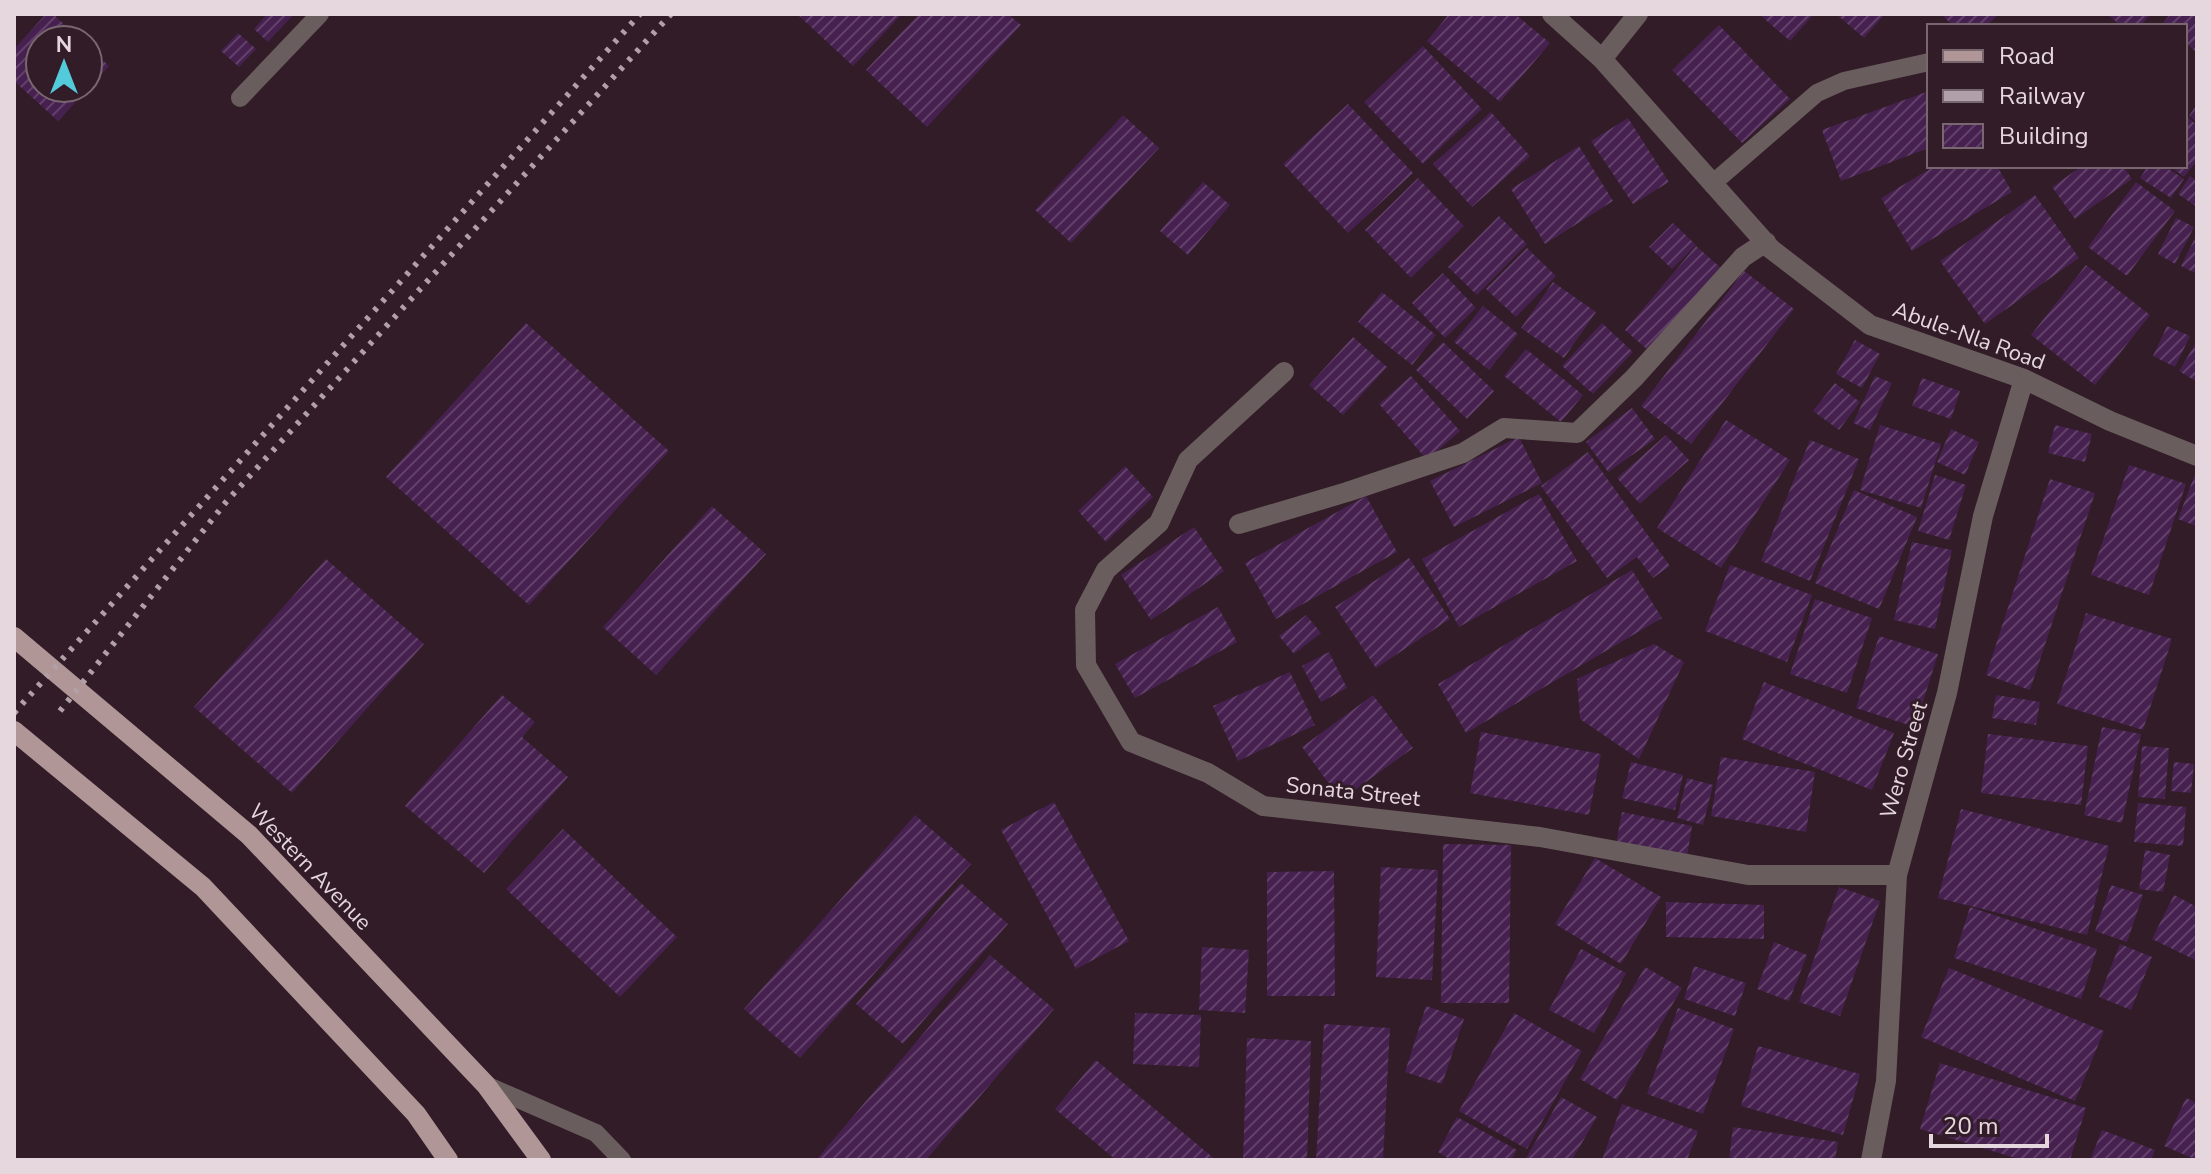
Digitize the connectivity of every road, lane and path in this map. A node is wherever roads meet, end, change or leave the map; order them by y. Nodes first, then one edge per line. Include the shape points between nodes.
1 (320, 14) edge
2 (1552, 14) edge
3 (1638, 14) edge
4 (1602, 59) junction
5 (1927, 62) edge
6 (240, 98) dead end
7 (1712, 184) junction
8 (1766, 242) junction
9 (1284, 372) dead end
10 (2024, 379) junction
11 (2197, 456) edge
12 (1239, 524) dead end
13 (14, 637) edge
14 (14, 731) edge
15 (1897, 875) junction
16 (486, 1085) junction
17 (448, 1160) edge
18 (541, 1160) edge
19 (622, 1160) edge
20 (1871, 1160) edge

1 - 6 lane
2 - 4 street, Abule-Nla Road
3 - 4 street
4 - 7 street, Abule-Nla Road
5 - 7 lane via 1844,81 1817,93
7 - 8 street, Abule-Nla Road
8 - 10 street, Abule-Nla Road via 1870,325
8 - 12 street via 1743,257 1577,433 1504,428 1463,453
9 - 15 street, Sonata Street via 1188,460 1159,523 1106,570 1085,610 1086,665 1131,742 1208,773 1263,806 1540,837 1748,875
10 - 11 street, Abule-Nla Road
10 - 15 street, Wero Street via 1983,516 1947,693
13 - 16 main road, Western Avenue via 249,835
14 - 17 main road via 203,887 416,1114
15 - 20 street, Wero Street via 1886,1081
16 - 18 main road, Western Avenue
16 - 19 lane via 596,1133

